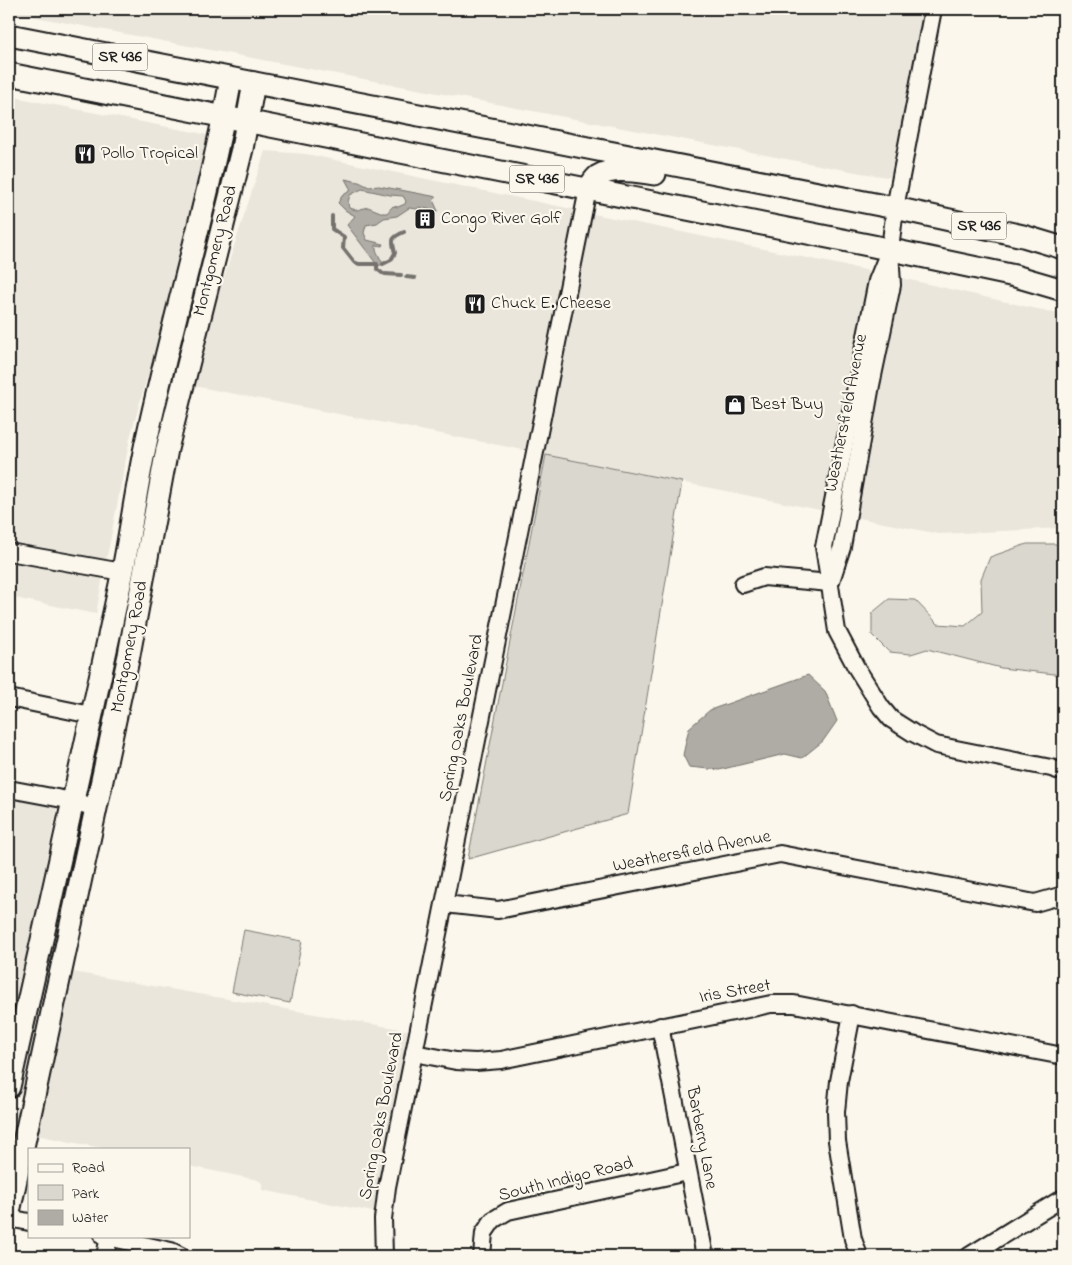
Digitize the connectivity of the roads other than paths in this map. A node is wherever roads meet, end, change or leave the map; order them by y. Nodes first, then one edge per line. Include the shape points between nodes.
1 (933, 9) edge
2 (9, 35) edge
3 (9, 74) edge
4 (231, 79) junction
5 (254, 83) junction
6 (224, 117) junction
7 (246, 122) junction
8 (688, 168) junction
9 (588, 189) junction
10 (895, 208) junction
11 (1063, 248) edge
12 (890, 249) junction
13 (1063, 290) edge
14 (9, 552) edge
15 (122, 572) junction
16 (830, 583) junction
17 (743, 584) dead end
18 (129, 655) junction
19 (9, 698) edge
20 (91, 715) junction
21 (1063, 772) edge
22 (9, 789) edge
23 (73, 801) junction
24 (96, 808) junction
25 (1063, 895) edge
26 (445, 904) junction
27 (852, 1014) junction
28 (22, 1026) junction
29 (660, 1026) junction
30 (44, 1048) junction
31 (414, 1053) junction
32 (1063, 1056) edge
33 (9, 1087) edge
34 (687, 1172) junction
35 (1063, 1198) edge
36 (9, 1212) edge
37 (9, 1218) edge
38 (28, 1222) edge
39 (106, 1238) edge
40 (111, 1238) edge
41 (105, 1256) edge
42 (181, 1256) edge
43 (384, 1256) edge
44 (482, 1256) edge
45 (705, 1256) edge
46 (858, 1256) edge
47 (969, 1256) edge

1 - 10 street, Weathersfield Avenue
2 - 4 main road, SR 436
3 - 6 main road, SR 436
4 - 5 main road, SR 436
4 - 6 main road, Montgomery Road
5 - 7 main road, Montgomery Road
5 - 8 main road, SR 436
6 - 7 main road, SR 436
6 - 15 main road, Montgomery Road via 146,441
7 - 9 main road, SR 436
7 - 18 main road, Montgomery Road via 167,449
8 - 9 main road via 668,176 623,171 604,173 596,177
8 - 10 main road, SR 436
9 - 12 main road, SR 436
9 - 26 street, Spring Oaks Boulevard
10 - 11 main road, SR 436
10 - 12 street, Weathersfield Avenue
12 - 13 main road, SR 436
12 - 16 street, Weathersfield Avenue via 892,284 842,547
14 - 15 street
15 - 18 main road via 131,588 133,604 127,629
15 - 20 main road, Montgomery Road
16 - 17 street via 764,577
16 - 21 street, Weathersfield Avenue via 837,631 856,667 891,719 936,745
18 - 24 main road, Montgomery Road
19 - 20 street
20 - 23 main road, Montgomery Road
22 - 23 street
23 - 24 street
23 - 28 main road, Montgomery Road
24 - 30 main road, Montgomery Road
25 - 26 street, Weathersfield Avenue via 1035,903 780,854 498,910
26 - 31 street, Spring Oaks Boulevard
27 - 29 street, Iris Street via 794,1004 771,1004
27 - 32 street, Iris Street
27 - 46 street via 836,1112 837,1141
28 - 30 main road
28 - 33 main road, Montgomery Road
29 - 31 street, Iris Street via 502,1060 456,1061
29 - 34 street, Barberry Lane
30 - 36 main road, Montgomery Road
31 - 43 street, Spring Oaks Boulevard via 387,1187 383,1219
34 - 44 street, South Indigo Road via 508,1211 493,1220 484,1233
34 - 45 street, Barberry Lane
35 - 47 street
37 - 38 street
39 - 41 street
40 - 42 street

